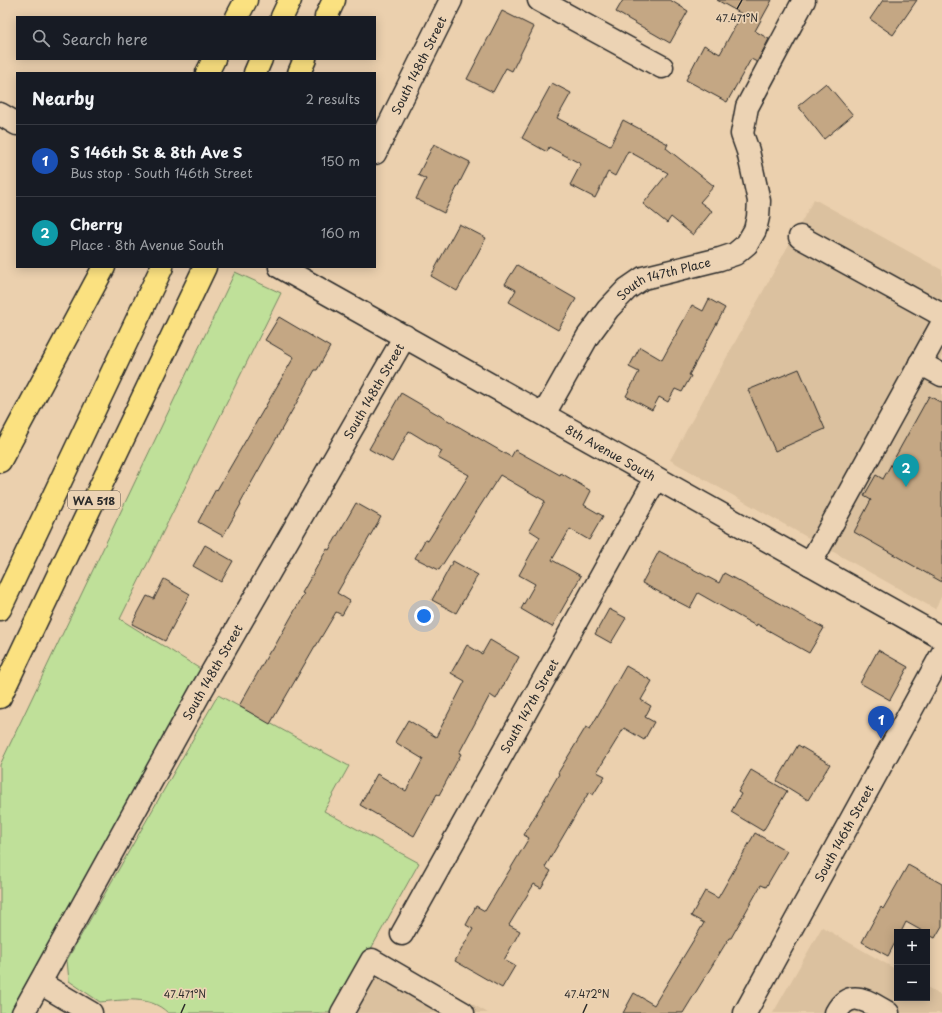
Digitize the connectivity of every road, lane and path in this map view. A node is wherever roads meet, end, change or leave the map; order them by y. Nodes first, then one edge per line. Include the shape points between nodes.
1 (246, 0) edge
2 (290, 0) edge
3 (334, 0) edge
4 (451, 0) edge
5 (539, 0) edge
6 (804, 0) edge
7 (238, 16) edge
8 (282, 16) edge
9 (326, 16) edge
10 (214, 60) edge
11 (261, 60) edge
12 (306, 60) edge
13 (662, 67) dead end
14 (208, 72) edge
15 (255, 72) edge
16 (300, 72) edge
17 (0, 114) edge
18 (16, 123) edge
19 (376, 151) edge
20 (800, 237) dead end
21 (103, 268) edge
22 (162, 268) edge
23 (204, 268) edge
24 (284, 268) edge
25 (314, 275) edge
26 (942, 315) edge
27 (942, 324) edge
28 (405, 336) junction
29 (920, 363) junction
30 (942, 375) edge
31 (544, 414) junction
32 (0, 461) edge
33 (656, 478) junction
34 (810, 564) junction
35 (0, 609) edge
36 (942, 638) edge
37 (942, 654) edge
38 (0, 697) edge
39 (402, 934) dead end
40 (40, 983) junction
41 (24, 1012) edge
42 (90, 1013) edge
43 (342, 1013) edge
44 (464, 1013) edge
45 (745, 1013) edge
46 (836, 1013) edge
47 (888, 1013) edge

1 - 7 highway
2 - 8 highway
3 - 9 highway
4 - 19 street, South 148th Street
5 - 13 street
6 - 31 street, South 147th Place via 747,107 742,134 760,202 755,230 747,244 735,254 643,278 627,289 588,336
10 - 14 highway
11 - 15 highway
12 - 16 highway
17 - 18 street
20 - 26 street
21 - 32 highway
22 - 35 highway, WA 518
23 - 38 highway, WA 518
24 - 25 street, 8th Avenue South
25 - 28 street, 8th Avenue South
27 - 29 street
28 - 31 street, 8th Avenue South
28 - 40 street, South 148th Street via 200,693
29 - 30 street
29 - 34 street
31 - 33 street, 8th Avenue South
33 - 34 street, 8th Avenue South
33 - 39 street, South 147th Street
34 - 36 street, 8th Avenue South
37 - 45 street, South 146th Street
40 - 41 street, South 148th Street
40 - 42 street
43 - 44 street via 372,960
46 - 47 street via 840,1005 852,998 865,1000

